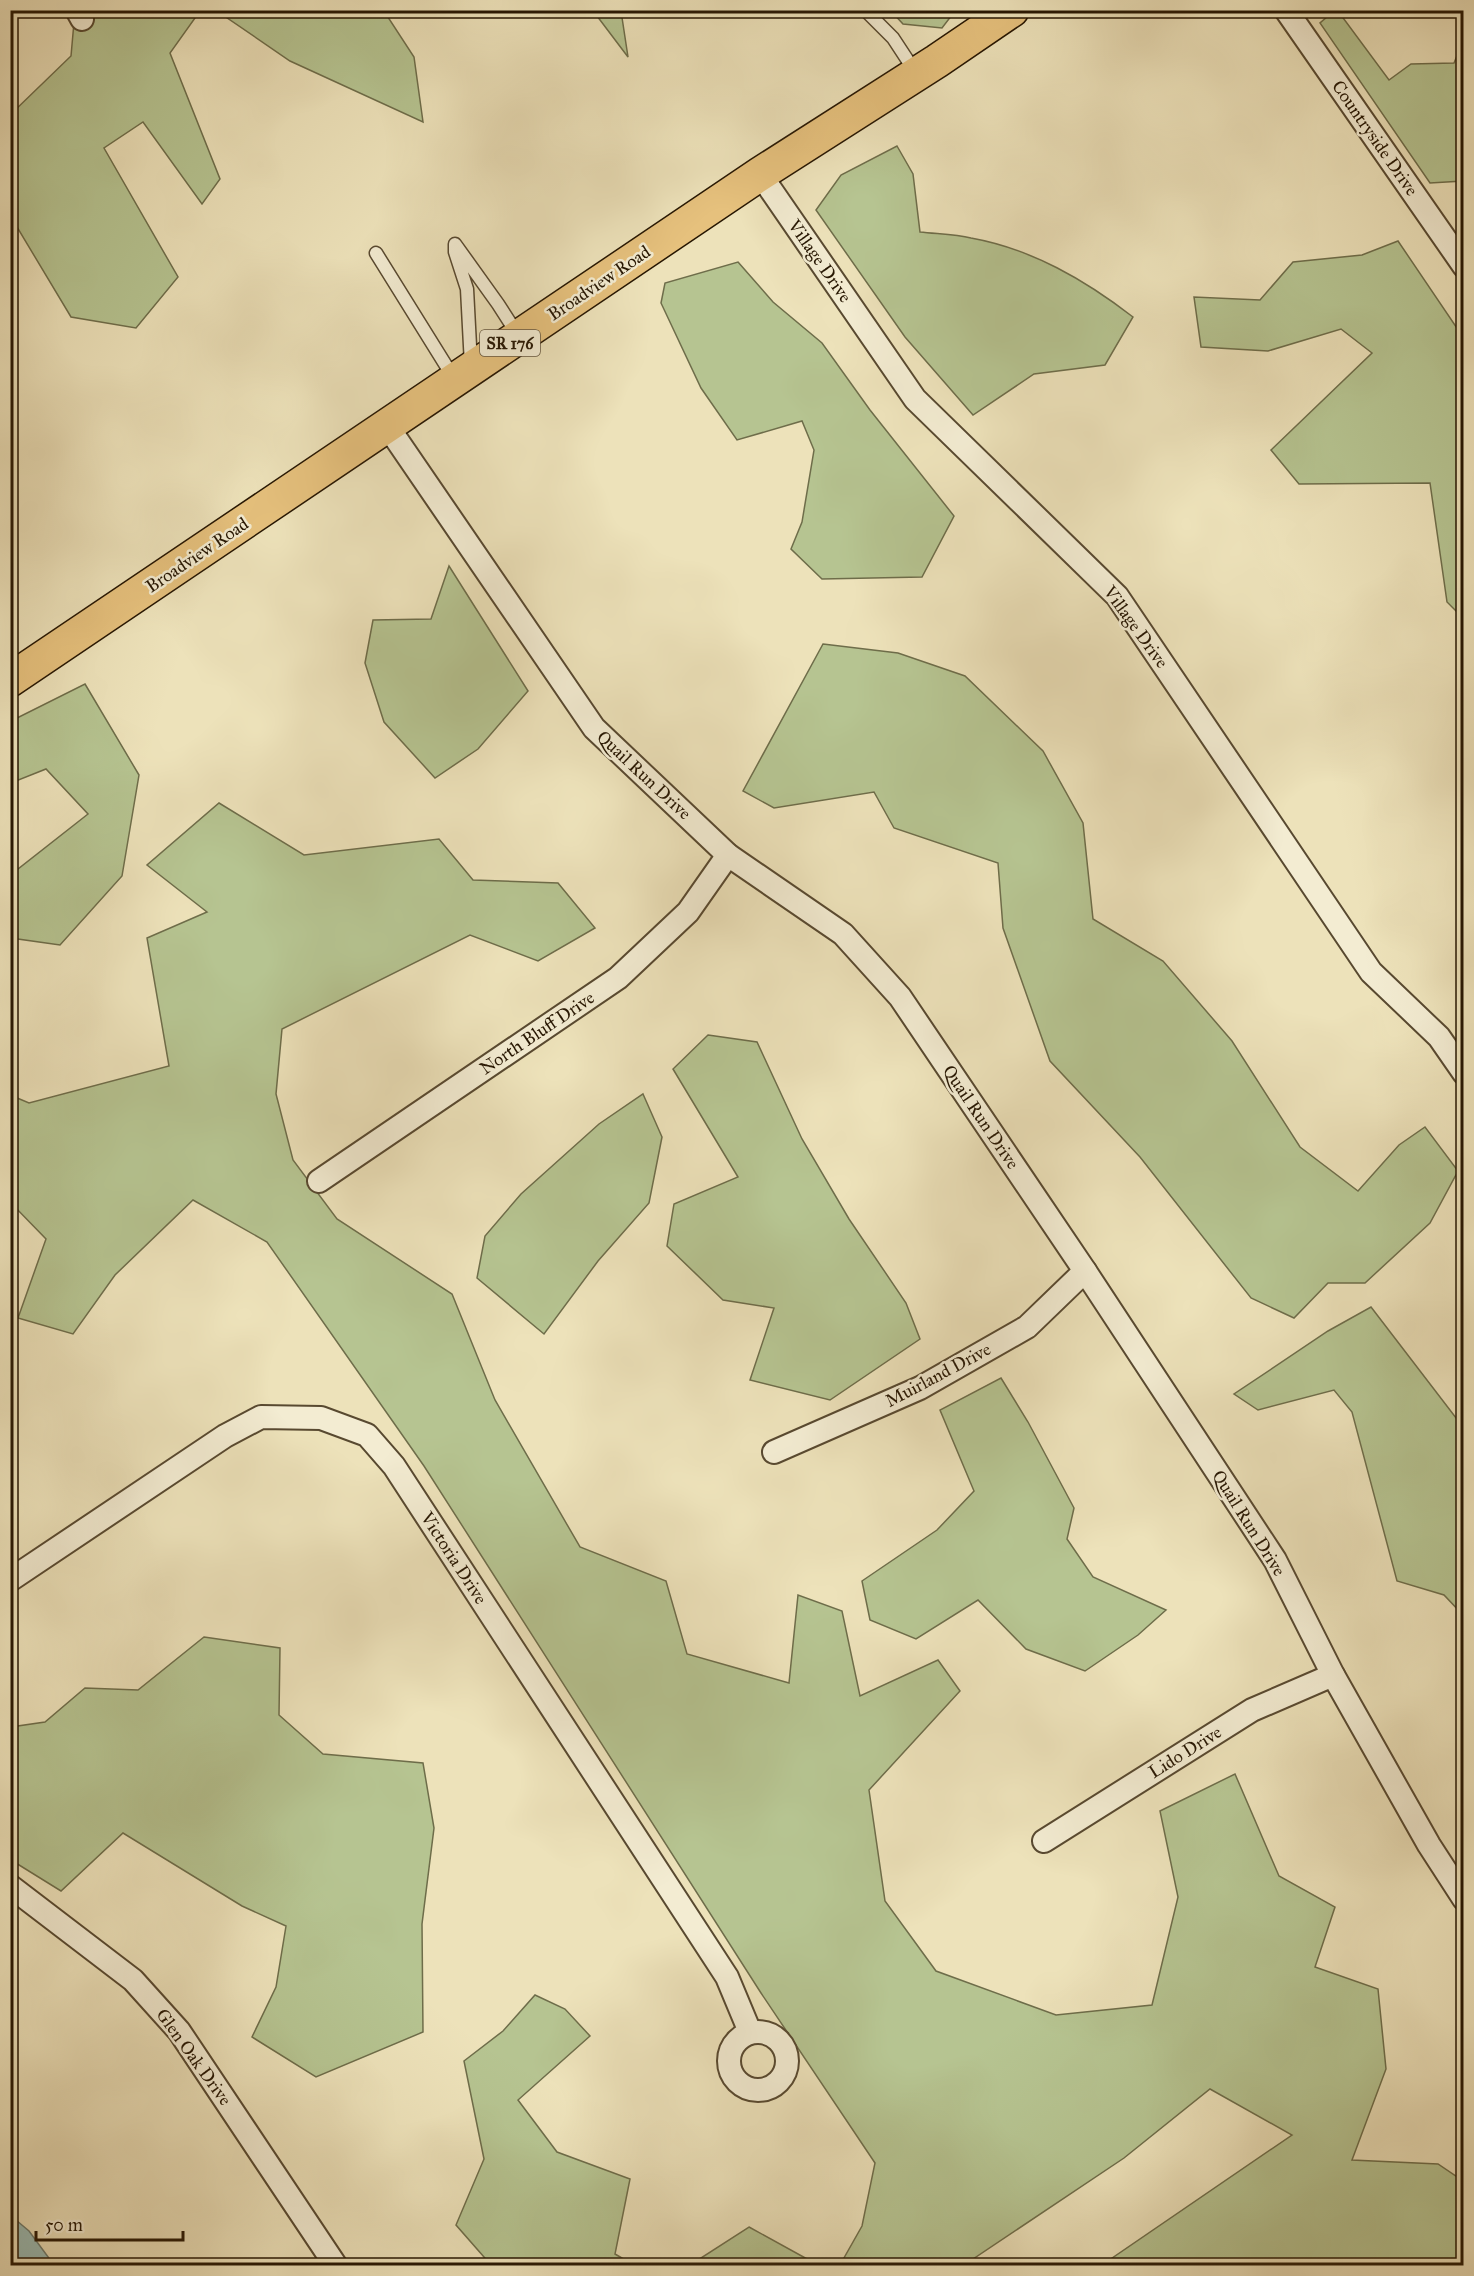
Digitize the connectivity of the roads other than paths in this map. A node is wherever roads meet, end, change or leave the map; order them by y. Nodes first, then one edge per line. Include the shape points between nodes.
1 (865, 10) edge
2 (1012, 10) edge
3 (1286, 10) edge
4 (917, 74) junction
5 (760, 174) junction
6 (376, 253) dead end
7 (1464, 266) edge
8 (519, 337) junction
9 (464, 375) junction
10 (388, 427) junction
11 (10, 680) edge
12 (728, 855) junction
13 (1464, 1074) edge
14 (319, 1181) dead end
15 (1085, 1271) junction
16 (774, 1452) dead end
17 (10, 1580) edge
18 (1333, 1675) junction
19 (1044, 1841) dead end
20 (10, 1886) edge
21 (1464, 1899) edge
22 (750, 2032) dead end
23 (336, 2265) edge

1 - 4 lane via 893,38
2 - 4 main road, Broadview Road / SR 176
3 - 7 street, Countryside Drive
4 - 5 main road, Broadview Road / SR 176
5 - 8 main road, Broadview Road / SR 176
5 - 13 street, Village Drive via 915,399 1117,596 1371,972 1439,1037
6 - 9 lane
8 - 9 main road, Broadview Road / SR 176
8 - 9 lane via 455,244 467,289
9 - 10 main road, Broadview Road / SR 176
10 - 11 main road, Broadview Road / SR 176
10 - 12 street, Quail Run Drive via 594,728
12 - 14 street, North Bluff Drive via 688,912 618,978
12 - 15 street, Quail Run Drive via 843,934 900,997
15 - 16 street, Muirland Drive via 1027,1327 920,1388
15 - 18 street, Quail Run Drive via 1275,1560
17 - 22 street, Victoria Drive via 225,1436 261,1417 321,1418 367,1436 394,1466 727,1977
18 - 19 street, Lido Drive via 1252,1710
18 - 21 street, Quail Run Drive
20 - 23 street, Glen Oak Drive via 133,1980 179,2031

